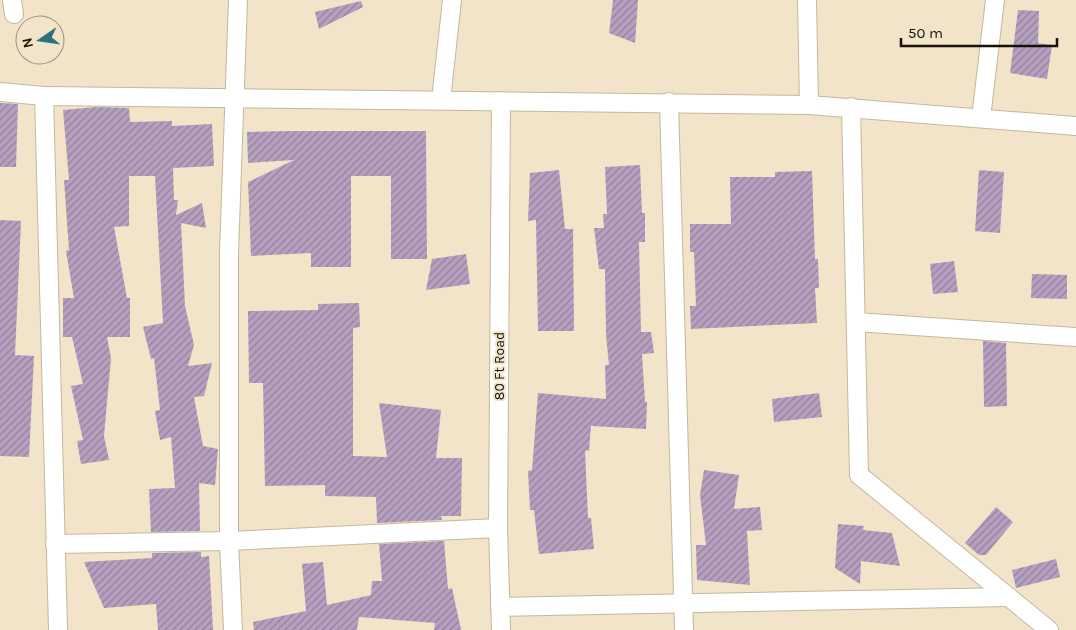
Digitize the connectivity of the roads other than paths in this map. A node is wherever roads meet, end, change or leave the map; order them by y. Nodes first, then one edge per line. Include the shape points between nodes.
1 (238, 0) edge
2 (452, 0) edge
3 (807, 0) edge
4 (994, 0) edge
5 (0, 92) edge
6 (44, 96) junction
7 (236, 98) junction
8 (441, 100) junction
9 (501, 101) junction
10 (669, 102) junction
11 (808, 105) junction
12 (851, 107) junction
13 (981, 118) junction
14 (1076, 126) edge
15 (856, 322) junction
16 (1076, 337) edge
17 (498, 528) junction
18 (229, 541) junction
19 (54, 544) junction
20 (1008, 597) junction
21 (684, 604) junction
22 (500, 607) junction
23 (58, 630) edge
24 (232, 630) edge
25 (501, 630) edge
26 (684, 630) edge
27 (1049, 630) edge

1 - 7 street
2 - 8 street
3 - 11 street
4 - 13 street
5 - 6 street
6 - 7 street
6 - 19 street
7 - 8 street
7 - 18 street via 229,253
8 - 9 street
9 - 10 street
9 - 17 street, 80 Ft Road
10 - 11 street
10 - 21 street
11 - 12 street
12 - 13 street
12 - 15 street
13 - 14 street
15 - 16 street
15 - 20 street via 859,475
17 - 18 street
17 - 22 street, 80 Ft Road
18 - 19 street
18 - 24 street
19 - 23 street
20 - 21 street
20 - 27 street
21 - 22 street
21 - 26 street
22 - 25 street, 80 Ft Road

